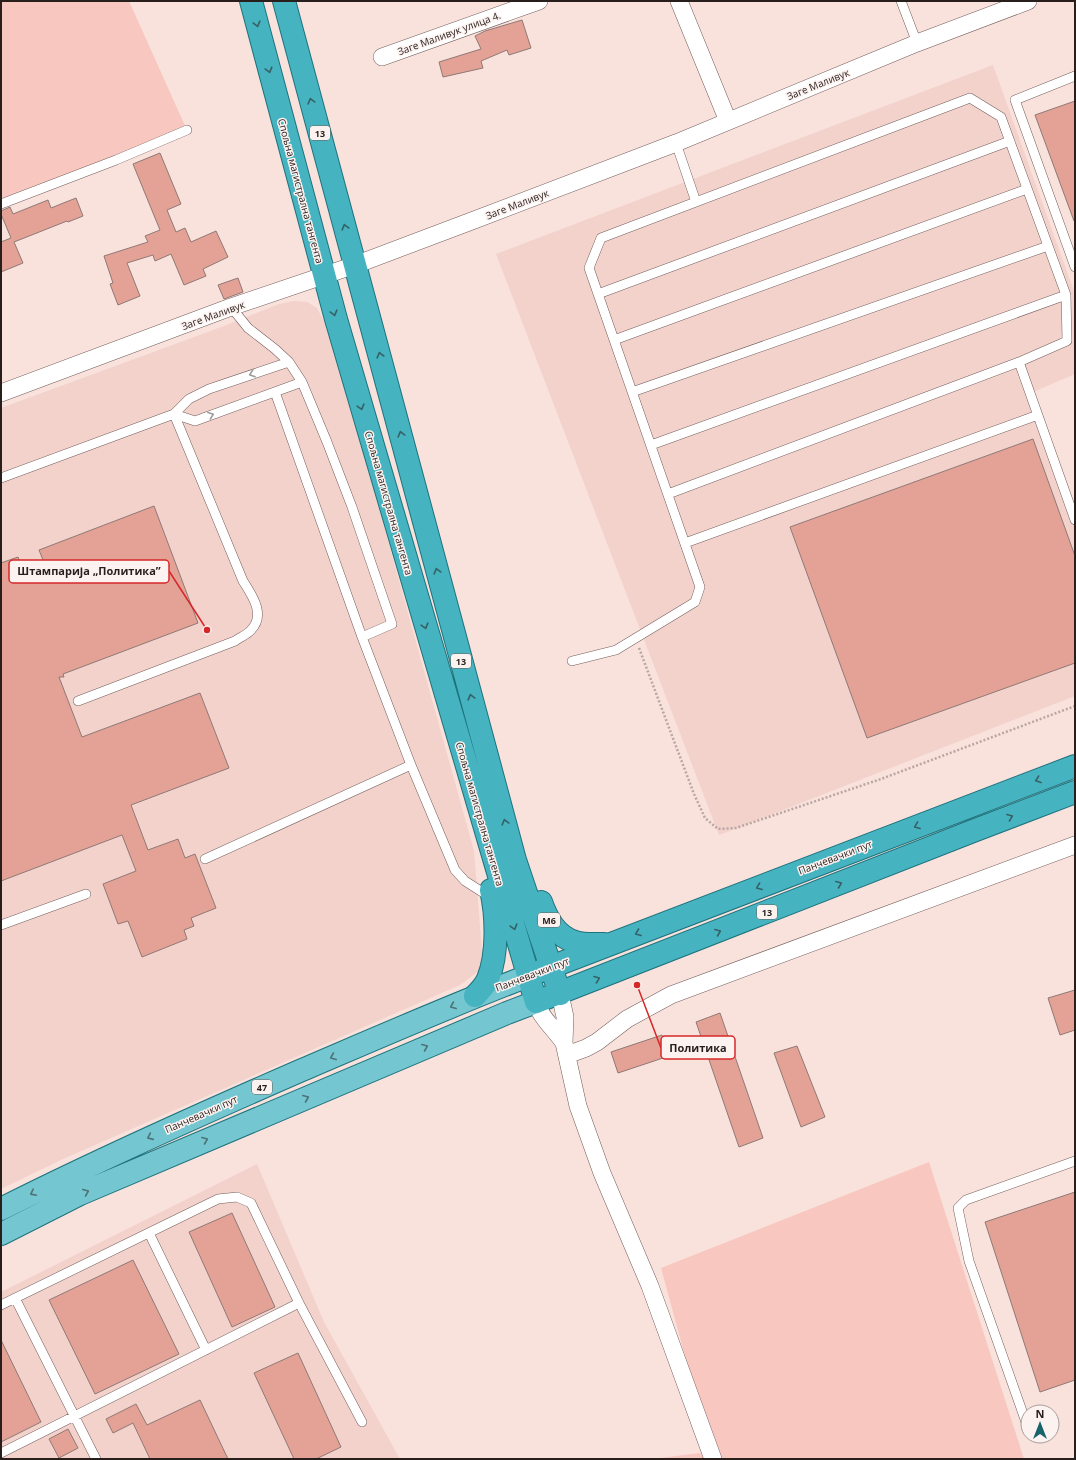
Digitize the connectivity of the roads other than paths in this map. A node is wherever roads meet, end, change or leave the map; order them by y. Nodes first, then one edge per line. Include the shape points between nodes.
1 (250, 1) edge
2 (284, 1) edge
3 (539, 1) edge
4 (680, 1) edge
5 (901, 1) edge
6 (1018, 3) edge
7 (917, 43) junction
8 (382, 57) dead end
9 (1075, 76) edge
10 (728, 122) junction
11 (187, 130) dead end
12 (1010, 141) junction
13 (676, 143) junction
14 (1027, 189) junction
15 (696, 202) junction
16 (1, 204) edge
17 (1048, 246) junction
18 (355, 265) junction
19 (1075, 267) edge
20 (324, 276) junction
21 (598, 294) junction
22 (1066, 295) junction
23 (231, 307) junction
24 (614, 340) junction
25 (289, 362) junction
26 (1019, 362) junction
27 (302, 382) junction
28 (275, 392) junction
29 (632, 392) junction
30 (1, 393) edge
31 (174, 414) junction
32 (1038, 415) junction
33 (651, 445) junction
34 (1, 478) edge
35 (668, 494) junction
36 (1075, 520) edge
37 (685, 542) junction
38 (362, 637) junction
39 (572, 661) dead end
40 (78, 702) dead end
41 (411, 765) junction
42 (1075, 766) edge
43 (1075, 792) edge
44 (487, 836) junction
45 (1075, 845) edge
46 (205, 860) dead end
47 (516, 860) junction
48 (86, 894) dead end
49 (493, 899) junction
50 (1, 925) edge
51 (609, 945) junction
52 (551, 967) junction
53 (528, 976) junction
54 (560, 994) junction
55 (475, 996) junction
56 (536, 1002) junction
57 (566, 1049) junction
58 (1075, 1160) edge
59 (1, 1209) edge
60 (149, 1233) junction
61 (1, 1234) edge
62 (15, 1298) junction
63 (299, 1303) junction
64 (1, 1305) edge
65 (206, 1350) junction
66 (1020, 1405) edge
67 (74, 1416) junction
68 (362, 1422) dead end
69 (1, 1453) edge
70 (96, 1459) edge
71 (712, 1459) edge

1 -> 20 highway, Спољна магистрална тангента / 13
18 -> 2 highway, 13
3 - 8 street, Заге Маливук улица 4.
4 - 10 street
5 - 7 lane
6 - 7 street, Заге Маливук
7 - 10 street, Заге Маливук
9 - 19 lane via 1015,100
10 - 13 street, Заге Маливук
11 - 16 lane
12 - 14 lane
12 - 15 lane via 1001,117 970,98
12 - 21 lane
13 - 15 lane
13 - 18 street, Заге Маливук
14 - 17 lane
14 - 24 lane
15 - 21 lane via 601,238 589,268
17 - 22 lane
17 - 29 lane
18 - 20 street, Заге Маливук
47 -> 18 highway, 13
20 - 23 street, Заге Маливук
20 -> 44 highway, Спољна магистрална тангента / 13
21 - 24 lane
22 - 26 lane via 1067,341
22 - 33 lane
23 - 25 lane via 248,328
23 - 30 street, Заге Маливук
24 - 29 lane
25 - 27 lane
25 -> 31 lane via 209,389 189,399
26 - 32 lane
26 - 35 lane
27 - 28 lane
27 - 38 lane via 328,442 392,624
31 -> 28 lane via 195,421
28 - 38 lane
29 - 33 lane
31 - 34 lane
31 - 40 lane via 243,580 256,605 257,623 235,641
32 - 36 lane
32 - 37 lane
33 - 35 lane
35 - 37 lane
37 - 39 lane via 700,586 695,602 616,650
38 - 41 lane
41 - 46 lane
41 - 49 lane via 455,870 465,881
42 -> 51 highway, Панчевачки пут
54 -> 43 highway, 13
44 - 49 highway via 485,858
44 -> 53 highway, Спољна магистрална тангента / 13
45 - 57 street via 672,995 627,1019 586,1048
47 - 51 highway, M6 via 537,892 548,919 557,931 565,938 576,942
47 - 52 highway, 13
48 - 50 lane
49 - 55 highway via 493,960 488,979
51 - 52 highway, Панчевачки пут
52 - 53 highway, Панчевачки пут
52 - 54 highway, 13
53 - 55 main road, Панчевачки пут / 47
53 - 56 highway, Спољна магистрална тангента / 13
54 - 56 highway, 13
54 - 57 street via 565,1017
55 -> 59 main road, Панчевачки пут / 47 via 141,1141
56 - 57 street via 542,1017 557,1032
61 -> 56 main road via 80,1194
57 - 71 street via 578,1106 602,1173 650,1286
58 - 66 lane via 966,1200 958,1208 969,1261
60 - 62 lane
60 - 63 lane via 218,1200 237,1197 250,1203
60 - 65 lane
62 - 64 lane
62 - 67 lane
63 - 65 lane
63 - 68 lane
65 - 67 lane
67 - 69 lane
67 - 70 lane

